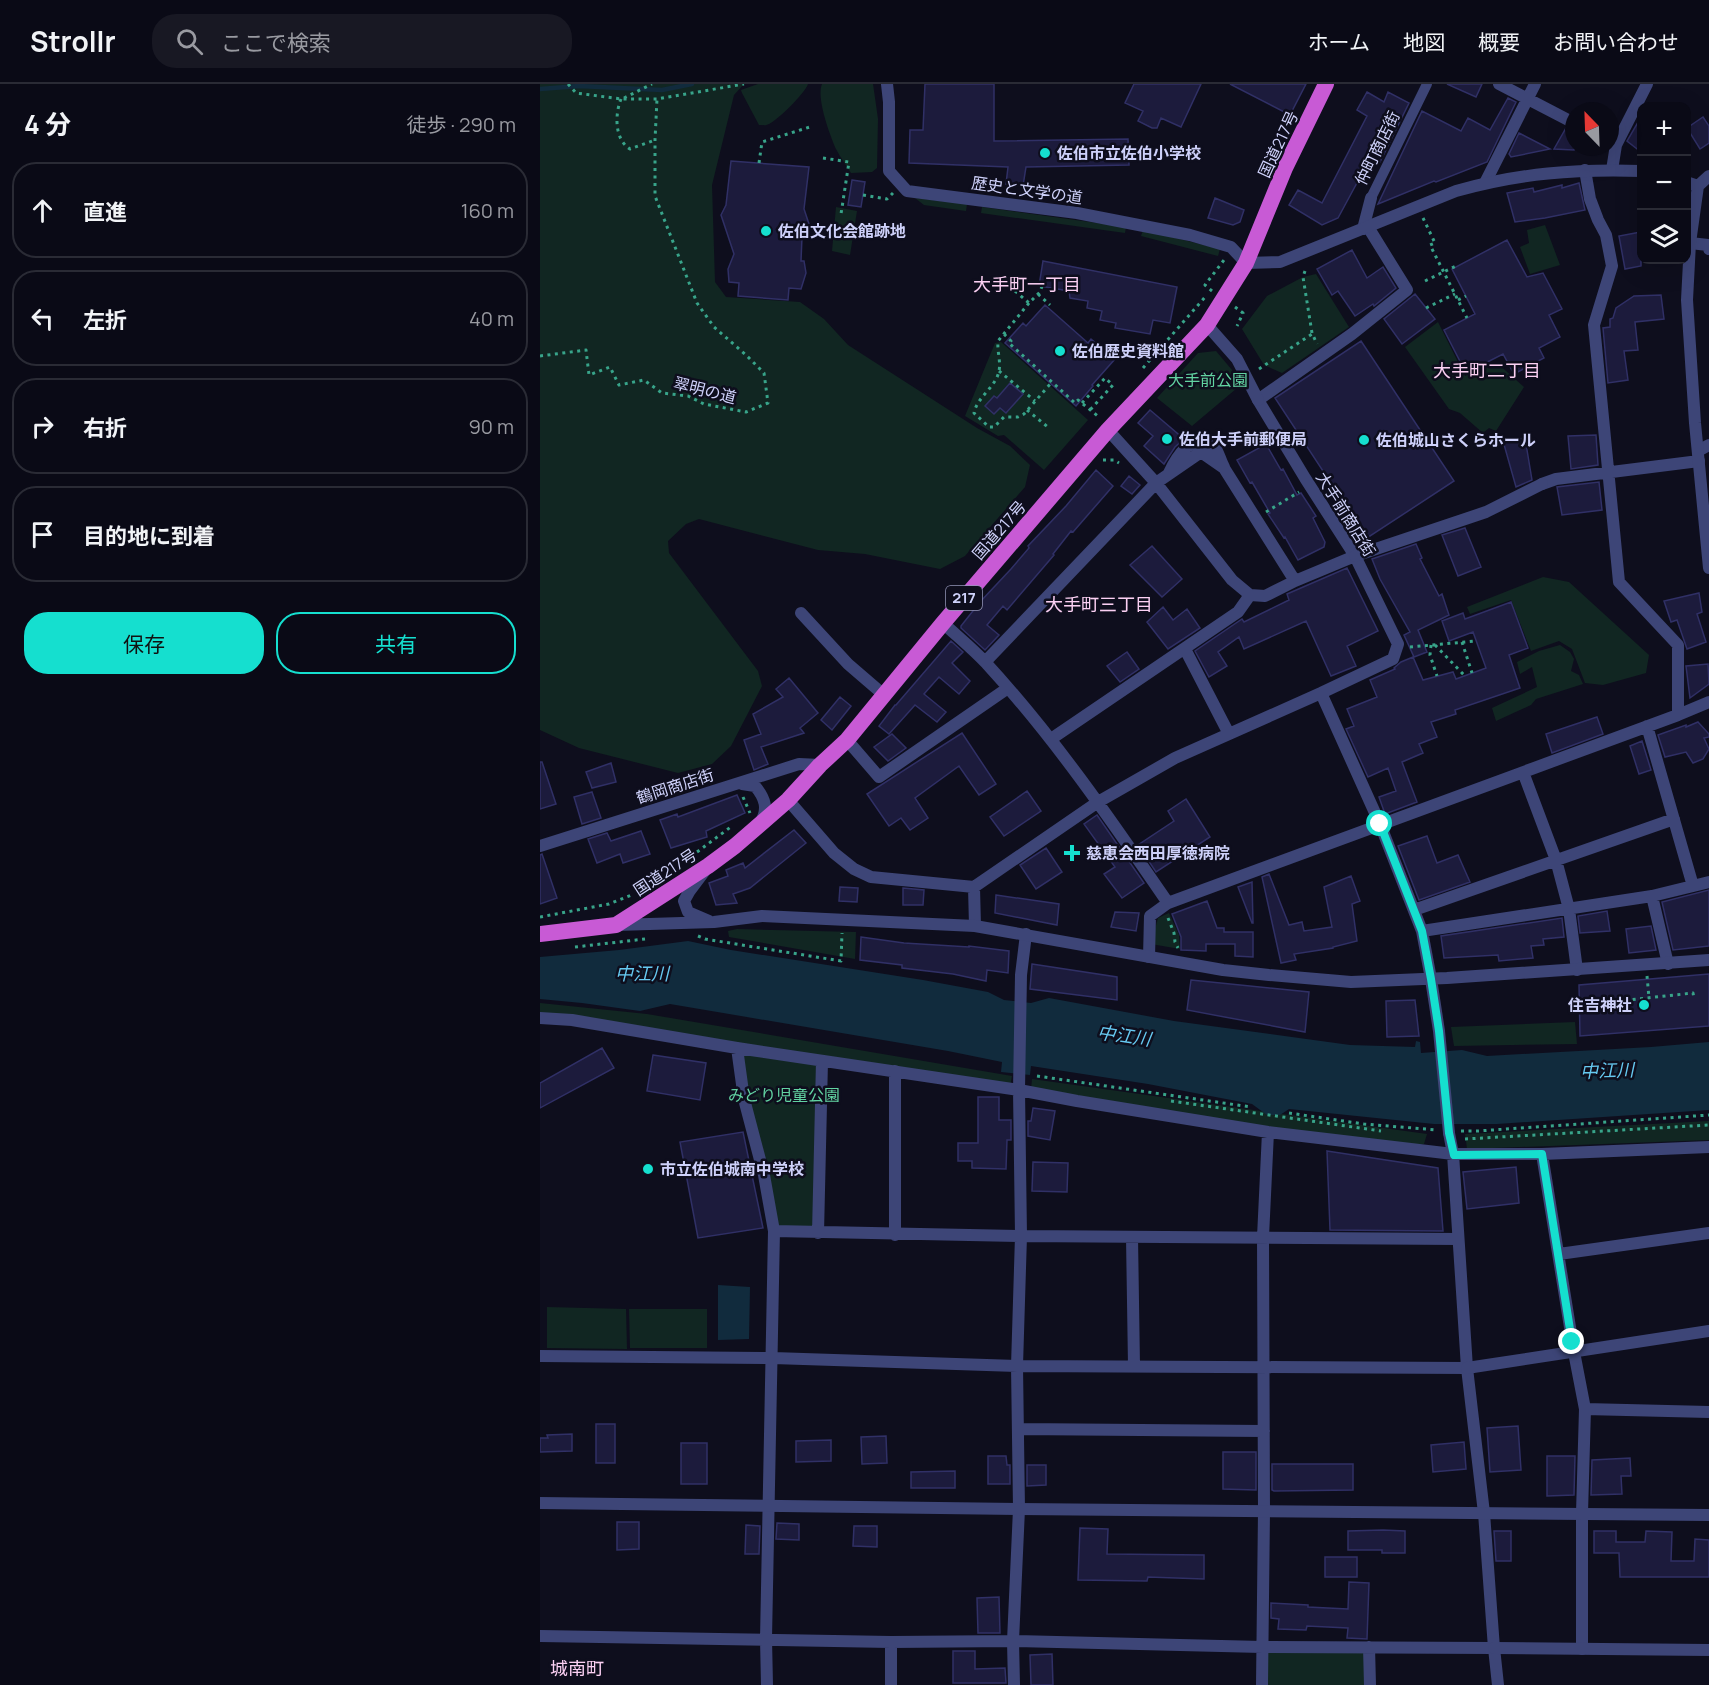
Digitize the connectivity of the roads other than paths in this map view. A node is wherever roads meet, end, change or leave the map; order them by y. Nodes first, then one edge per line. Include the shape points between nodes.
1 (887, 84) edge
2 (1326, 84) edge
3 (1427, 84) edge
4 (1499, 84) edge
5 (1535, 84) edge
6 (1647, 84) edge
7 (1527, 99) junction
8 (1565, 118) edge
9 (1619, 133) edge
10 (1613, 156) edge
11 (1586, 170) junction
12 (1612, 170) junction
13 (1637, 171) edge
14 (1709, 176) edge
15 (1485, 183) junction
16 (1692, 184) edge
17 (1371, 198) joint
18 (1691, 214) edge
19 (1365, 228) junction
20 (1691, 243) edge
21 (1709, 249) edge
22 (1246, 263) junction
23 (1689, 264) edge
24 (1207, 325) junction
25 (1258, 400) junction
26 (1104, 424) junction
27 (1702, 452) edge
28 (1608, 474) junction
29 (1156, 483) junction
30 (1707, 519) edge
31 (1355, 556) junction
32 (1709, 568) edge
33 (1295, 581) junction
34 (1250, 595) junction
35 (801, 613) dead end
36 (943, 622) junction
37 (1185, 649) junction
38 (985, 662) junction
39 (1008, 688) junction
40 (1321, 693) junction
41 (884, 695) junction
42 (1709, 702) edge
43 (1678, 715) junction
44 (1647, 726) junction
45 (1228, 734) junction
46 (1051, 739) junction
47 (847, 740) junction
48 (820, 765) junction
49 (1523, 772) junction
50 (738, 787) junction
51 (788, 800) junction
52 (1098, 802) junction
53 (1674, 819) junction
54 (752, 822) junction
55 (1380, 824) junction
56 (540, 846) edge
57 (1556, 860) junction
58 (708, 866) junction
59 (1709, 882) edge
60 (1694, 886) junction
61 (974, 887) junction
62 (1652, 896) junction
63 (1167, 909) junction
64 (1569, 909) junction
65 (1414, 910) junction
66 (616, 925) junction
67 (975, 926) junction
68 (710, 927) junction
69 (1422, 931) junction
70 (540, 934) edge
71 (1026, 934) junction
72 (1149, 957) junction
73 (1709, 960) edge
74 (1668, 964) junction
75 (1577, 970) junction
76 (1431, 979) junction
77 (540, 1017) edge
78 (737, 1048) junction
79 (822, 1061) junction
80 (895, 1071) junction
81 (1019, 1085) junction
82 (1268, 1132) junction
83 (1709, 1147) edge
84 (1542, 1154) junction
85 (1454, 1155) junction
86 (774, 1231) junction
87 (818, 1233) junction
88 (1709, 1233) edge
89 (894, 1235) junction
90 (1021, 1236) junction
91 (1132, 1237) junction
92 (1263, 1238) junction
93 (1458, 1239) junction
94 (1559, 1254) junction
95 (1709, 1331) edge
96 (1574, 1352) junction
97 (540, 1356) edge
98 (772, 1358) junction
99 (1017, 1366) junction
100 (1134, 1366) junction
101 (1264, 1367) junction
102 (1467, 1368) junction
103 (1585, 1409) junction
104 (1709, 1412) edge
105 (1018, 1429) junction
106 (1264, 1431) junction
107 (540, 1503) edge
108 (770, 1506) junction
109 (1019, 1509) junction
110 (1264, 1511) junction
111 (1484, 1513) junction
112 (1582, 1513) junction
113 (1709, 1515) edge
114 (540, 1636) edge
115 (766, 1639) junction
116 (1013, 1641) junction
117 (891, 1642) junction
118 (1262, 1647) junction
119 (1369, 1647) junction
120 (1494, 1648) junction
121 (1582, 1649) junction
122 (1709, 1650) edge
123 (767, 1685) edge
124 (891, 1685) edge
125 (1014, 1685) edge
126 (1262, 1685) edge
127 (1370, 1685) edge
128 (1498, 1685) edge

1 - 22 street, 歴史と文学の道 via 889,171 907,191 1077,213 1190,235 1231,248
2 - 22 highway, 国道217号 / 217 via 1285,168
3 - 17 street, 仲町商店街
4 - 7 street
5 - 7 street
6 - 9 street
7 - 8 street
7 - 15 street
10 - 12 street
11 - 12 street
11 - 15 street via 1539,173
11 - 28 street via 1590,199 1606,235 1612,266 1594,325
12 - 13 street
14 - 16 street
15 - 19 street
16 - 18 street
17 - 19 street, 仲町商店街
19 - 22 street via 1280,262
19 - 25 street via 1407,290
20 - 21 street
22 - 24 highway, 国道217号 / 217
23 - 27 street via 1687,300
24 - 25 street, 大手前商店街 via 1237,359
24 - 26 highway, 国道217号 / 217
25 - 31 street, 大手前商店街
26 - 29 street
26 - 36 highway, 国道217号 / 217
27 - 28 street
27 - 30 street
28 - 31 street via 1556,479 1486,512
28 - 43 street via 1619,582 1678,645
29 - 33 street via 1202,452 1224,468
29 - 34 street via 1232,580
29 - 38 street
30 - 32 street
31 - 33 street
31 - 40 street, 大手前商店街 via 1397,649 1393,659
33 - 34 street via 1265,596
34 - 37 street via 1238,612
35 - 41 street via 848,664
36 - 38 street
36 - 41 highway, 国道217号 / 217
37 - 45 street
37 - 46 street
38 - 39 street
39 - 46 street
39 - 47 street via 879,777
40 - 45 street
40 - 55 street
41 - 47 highway, 国道217号 / 217
42 - 43 street
43 - 44 street
44 - 49 street
44 - 53 street
45 - 52 street via 1175,758
46 - 52 street
47 - 48 highway, 国道217号 / 217
48 - 50 street, 鶴岡商店街 via 799,764
48 - 51 highway, 国道217号 / 217
49 - 55 street
49 - 57 street
50 - 54 street via 755,786 761,793 765,814
50 - 56 street, 鶴岡商店街
51 - 54 highway, 国道217号 / 217
51 - 61 street via 834,853 871,877
52 - 61 street
52 - 63 street
53 - 57 street
53 - 60 street
54 - 58 highway, 国道217号 / 217
55 - 63 street
55 - 65 street
57 - 64 street
57 - 65 street
58 - 66 highway, 国道217号 / 217
58 - 68 street via 684,902 688,912
59 - 60 street
60 - 62 street
61 - 67 street
62 - 64 street
62 - 74 street
63 - 72 street via 1150,916
64 - 69 street
64 - 75 street
65 - 69 street
66 - 68 street
66 - 70 highway, 国道217号 / 217
67 - 68 street via 762,916
67 - 71 street
69 - 76 street
71 - 72 street
71 - 81 street via 1021,975
72 - 76 street via 1279,976 1351,981
73 - 74 street
74 - 75 street
75 - 76 street
76 - 85 street
77 - 78 street
78 - 79 street
78 - 86 street via 744,1099
79 - 80 street
79 - 87 street
80 - 81 street
80 - 89 street
81 - 82 street via 1088,1103
81 - 90 street
82 - 85 street
82 - 92 street
83 - 84 street
84 - 85 street
84 - 94 street
85 - 93 street
86 - 87 street
86 - 98 street
87 - 89 street
88 - 94 street
89 - 90 street
90 - 91 street
90 - 99 street
91 - 92 street
91 - 100 street
92 - 93 street
92 - 101 street
93 - 102 street
94 - 96 street
95 - 96 street
96 - 102 street
96 - 103 street
97 - 98 street
98 - 99 street
98 - 108 street
99 - 100 street
99 - 105 street
100 - 101 street
101 - 102 street
101 - 106 street
102 - 111 street
103 - 104 street
103 - 112 street
105 - 106 street
105 - 109 street
106 - 110 street
107 - 108 street
108 - 109 street
108 - 115 street
109 - 110 street
109 - 116 street
110 - 111 street
110 - 118 street
111 - 112 street
111 - 120 street
112 - 113 street
112 - 121 street
114 - 115 street
115 - 117 street
115 - 123 street
116 - 117 street
116 - 118 street
116 - 125 street
117 - 124 street
118 - 119 street
118 - 126 street
119 - 120 street
119 - 127 street
120 - 121 street
120 - 128 street
121 - 122 street

